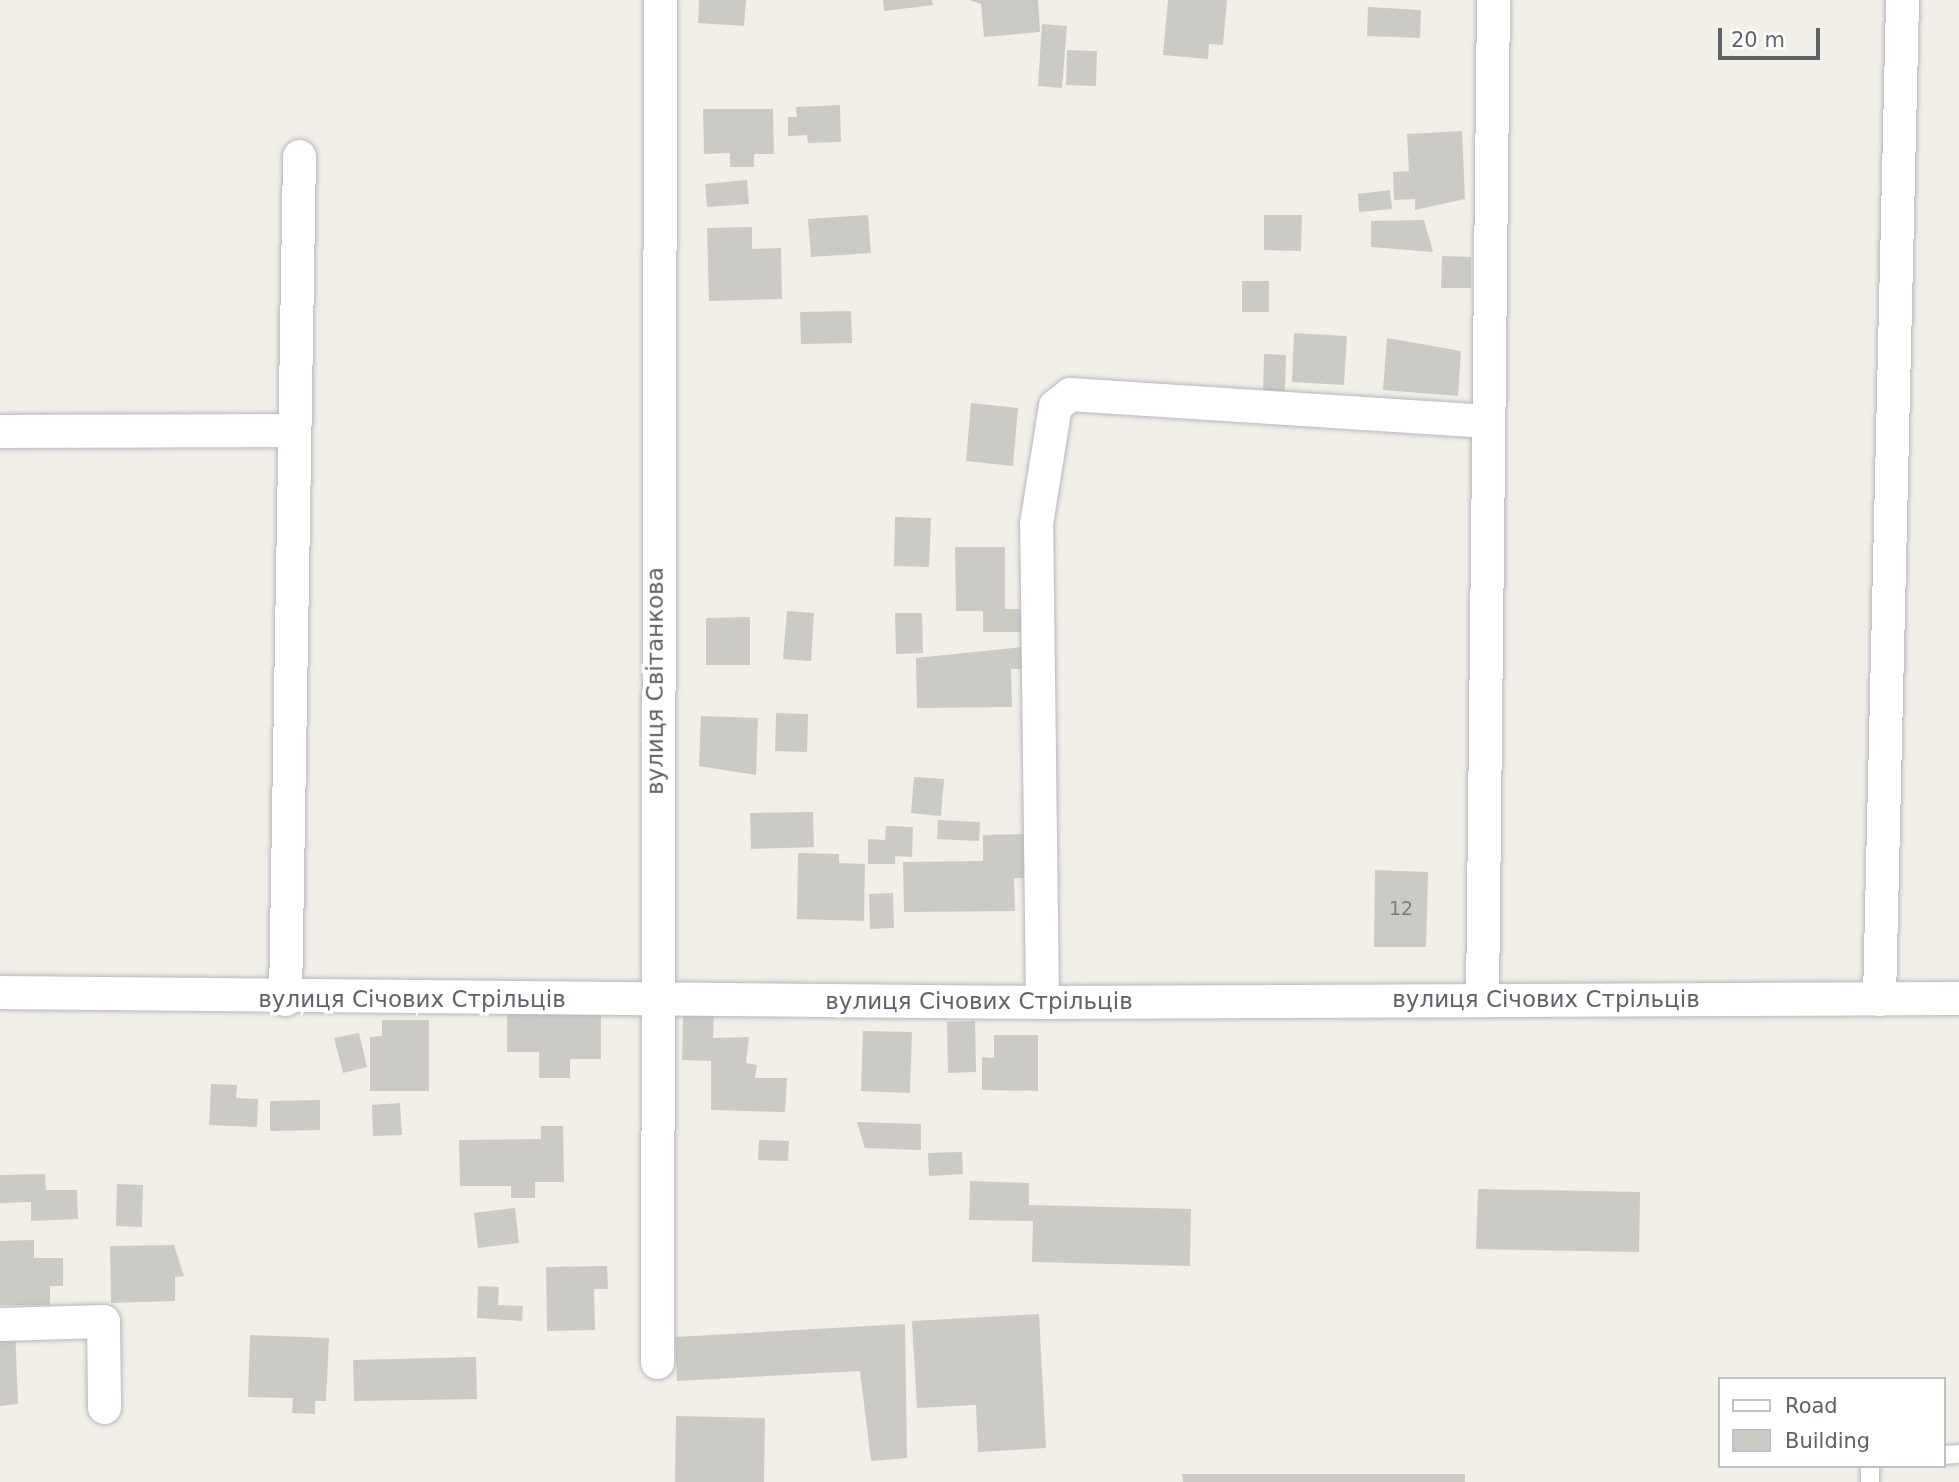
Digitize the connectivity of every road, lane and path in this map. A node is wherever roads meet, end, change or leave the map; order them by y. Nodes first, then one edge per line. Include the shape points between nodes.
1 (660, 0) edge
2 (1493, 0) edge
3 (1902, 0) edge
4 (299, 156) dead end
5 (1486, 421) junction
6 (294, 430) junction
7 (0, 431) edge
8 (0, 992) edge
9 (1959, 998) edge
10 (285, 999) junction
11 (1482, 999) junction
12 (1880, 999) junction
13 (653, 1000) junction
14 (1042, 1002) junction
15 (0, 1324) edge
16 (657, 1362) dead end
17 (104, 1408) dead end

1 - 13 street, вулиця Світанкова
2 - 5 street
3 - 12 street
4 - 6 street
5 - 11 street
5 - 14 street via 1070,394 1055,406 1036,524
6 - 7 street
6 - 10 street
8 - 10 street, вулиця Січових Стрільців
9 - 12 street, вулиця Січових Стрільців
10 - 13 street, вулиця Січових Стрільців
11 - 12 street, вулиця Січових Стрільців
11 - 14 street, вулиця Січових Стрільців
13 - 14 street, вулиця Січових Стрільців
13 - 16 street, вулиця Світанкова
15 - 17 street via 103,1321

